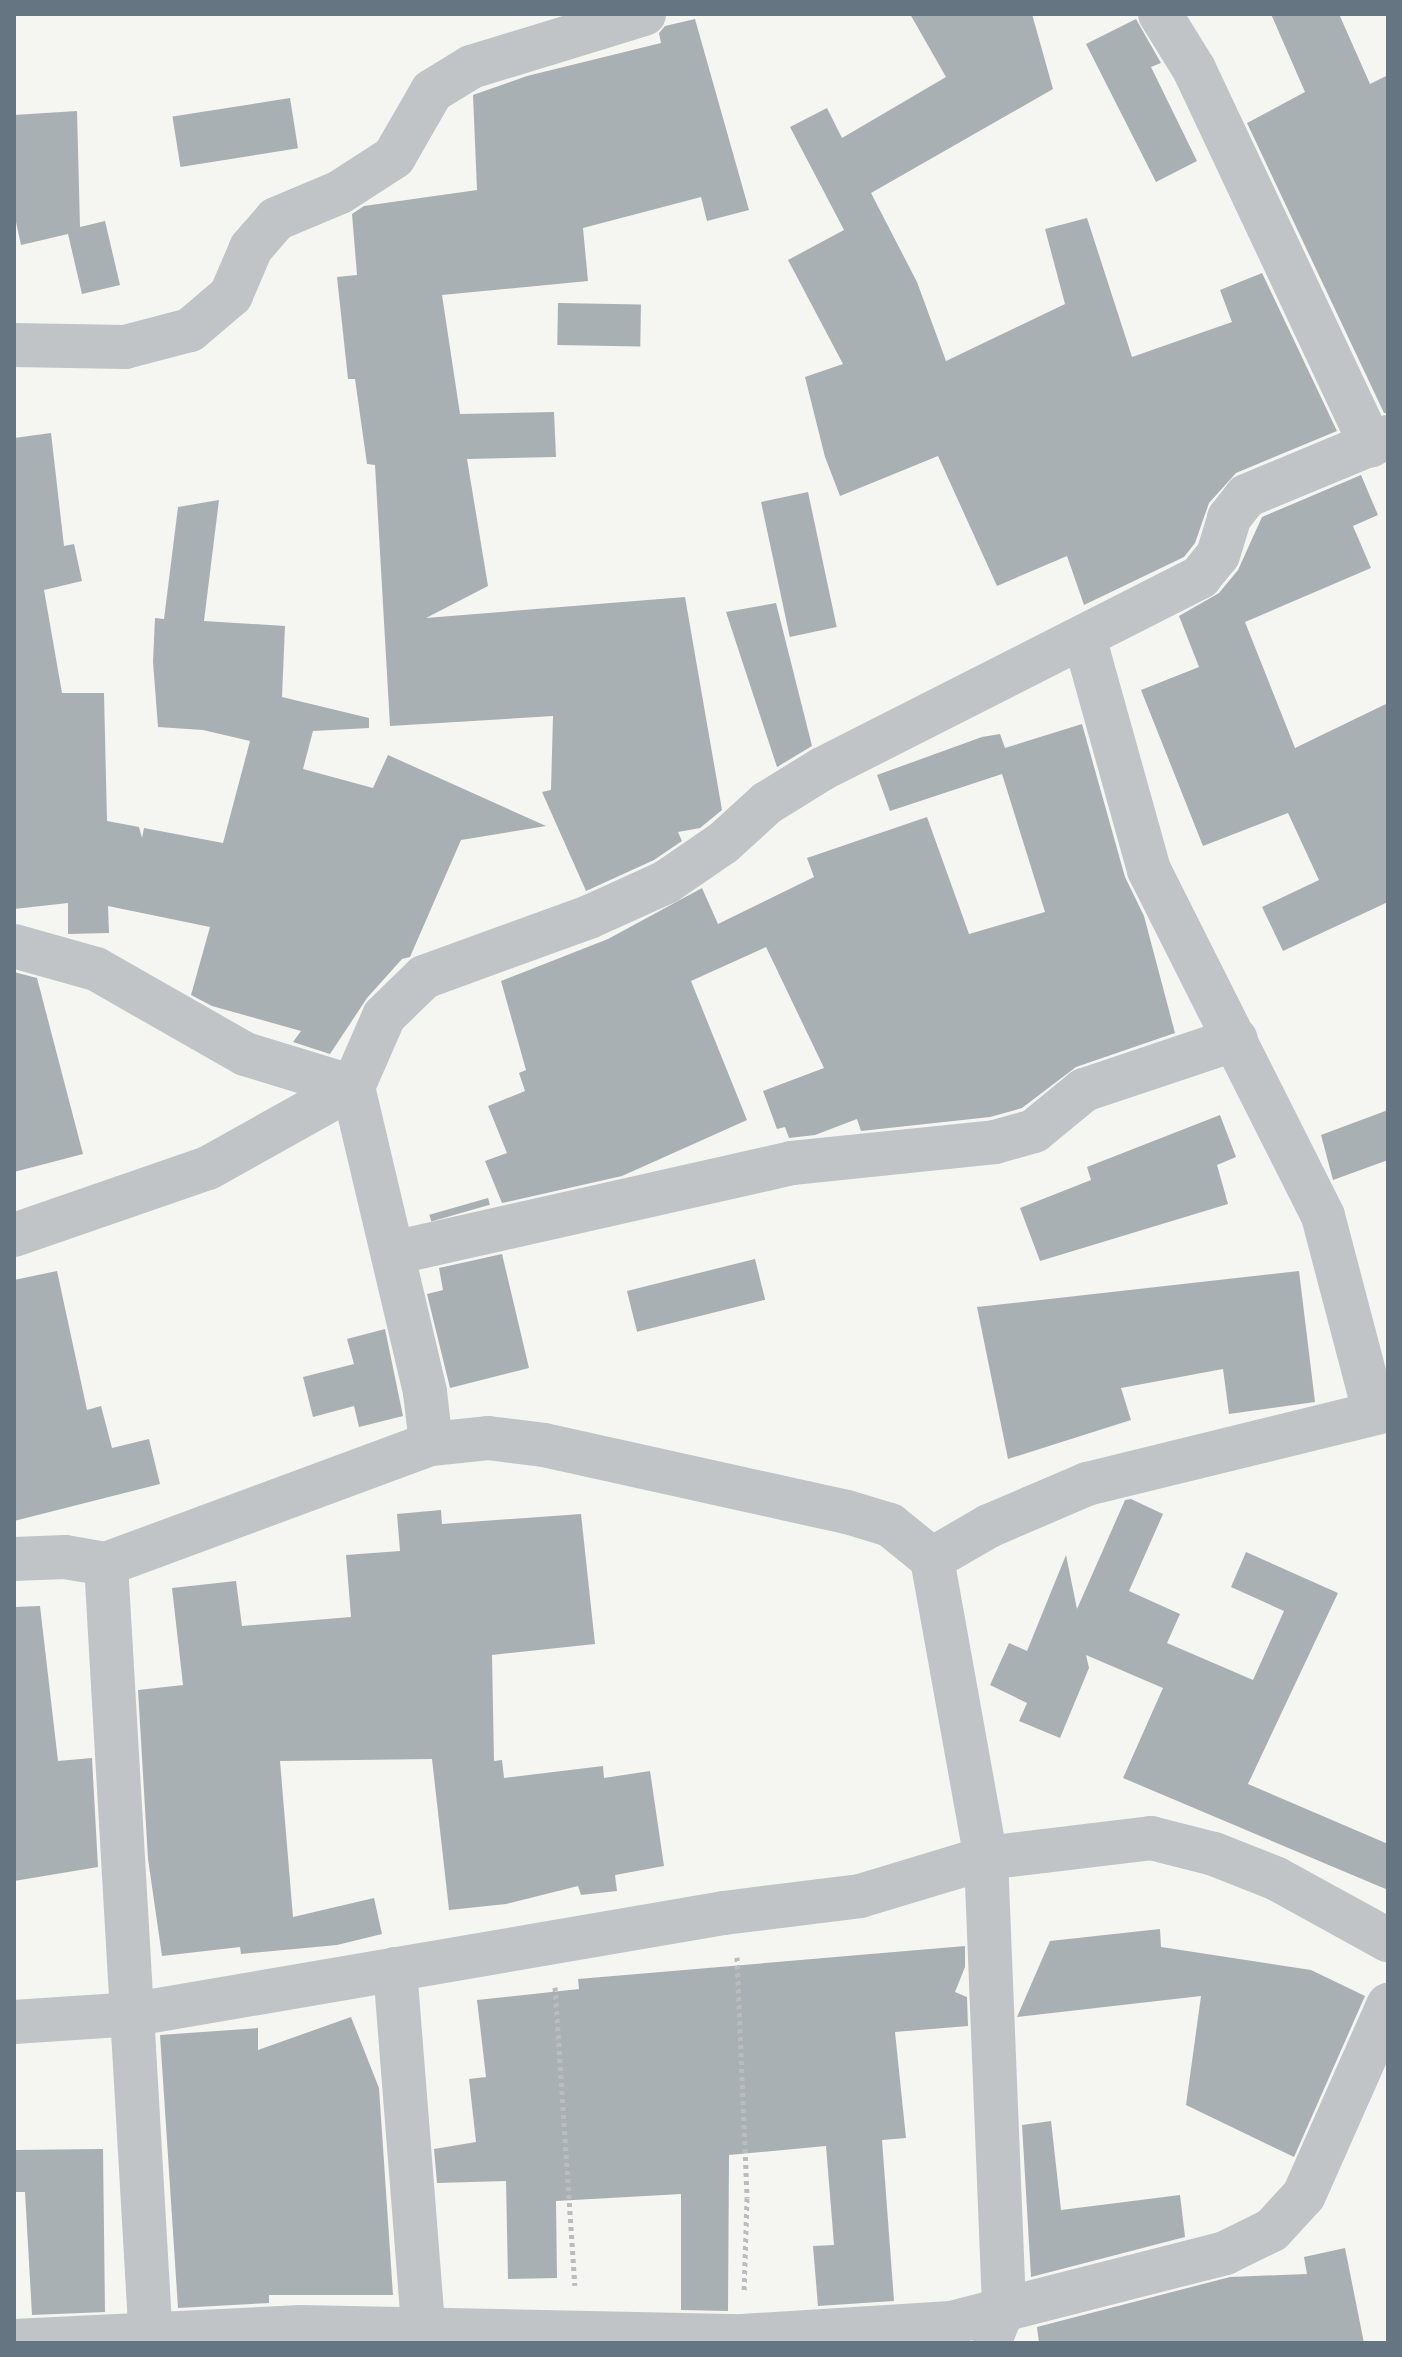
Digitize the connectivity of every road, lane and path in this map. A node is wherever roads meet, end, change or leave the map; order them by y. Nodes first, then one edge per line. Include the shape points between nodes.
1 (644, 14) edge
2 (1160, 14) edge
3 (14, 345) edge
4 (1379, 441) edge
5 (1084, 637) junction
6 (14, 946) edge
7 (1236, 1039) junction
8 (353, 1087) junction
9 (14, 1235) edge
10 (393, 1253) junction
11 (1381, 1410) edge
12 (431, 1444) junction
13 (14, 1559) edge
14 (932, 1559) junction
15 (106, 1564) junction
16 (986, 1858) junction
17 (724, 1913) junction
18 (1388, 1940) edge
19 (552, 1944) junction
20 (395, 1969) junction
21 (1388, 2005) edge
22 (135, 2014) junction
23 (14, 2022) edge
24 (997, 2325) edge
25 (423, 2326) junction
26 (579, 2329) junction
27 (742, 2336) junction
28 (151, 2339) edge
29 (14, 2341) edge

1 - 3 street via 471,67 432,91 394,157 340,192 276,219 251,248 231,295 190,330 125,347
2 - 4 street via 1194,69
4 - 5 street via 1246,496 1229,518 1218,555 1200,577
5 - 7 street via 1149,870
5 - 8 street via 822,769 767,803 723,843 666,882 589,917 424,977 384,1016
6 - 8 street via 96,969 245,1054
7 - 10 street via 1084,1090 1034,1131 995,1142 792,1163
7 - 11 street via 1323,1216
8 - 9 street via 208,1168
8 - 10 street
10 - 12 street via 425,1392
11 - 14 street via 1087,1484 989,1526
12 - 14 street via 488,1438 544,1445 847,1512 890,1525
12 - 15 street
13 - 15 street via 65,1557
14 - 16 street
15 - 22 street
16 - 17 street via 860,1896
16 - 18 street via 1151,1838 1214,1854 1275,1878
16 - 24 street
17 - 19 street
17 - 27 path via 737,1955 746,2168
19 - 20 street
19 - 26 path
20 - 22 street
20 - 25 street
21 - 24 street via 1304,2195 1272,2230 1225,2253
22 - 23 street
22 - 28 street
24 - 27 street
25 - 26 street
25 - 28 street
26 - 27 street
28 - 29 street

